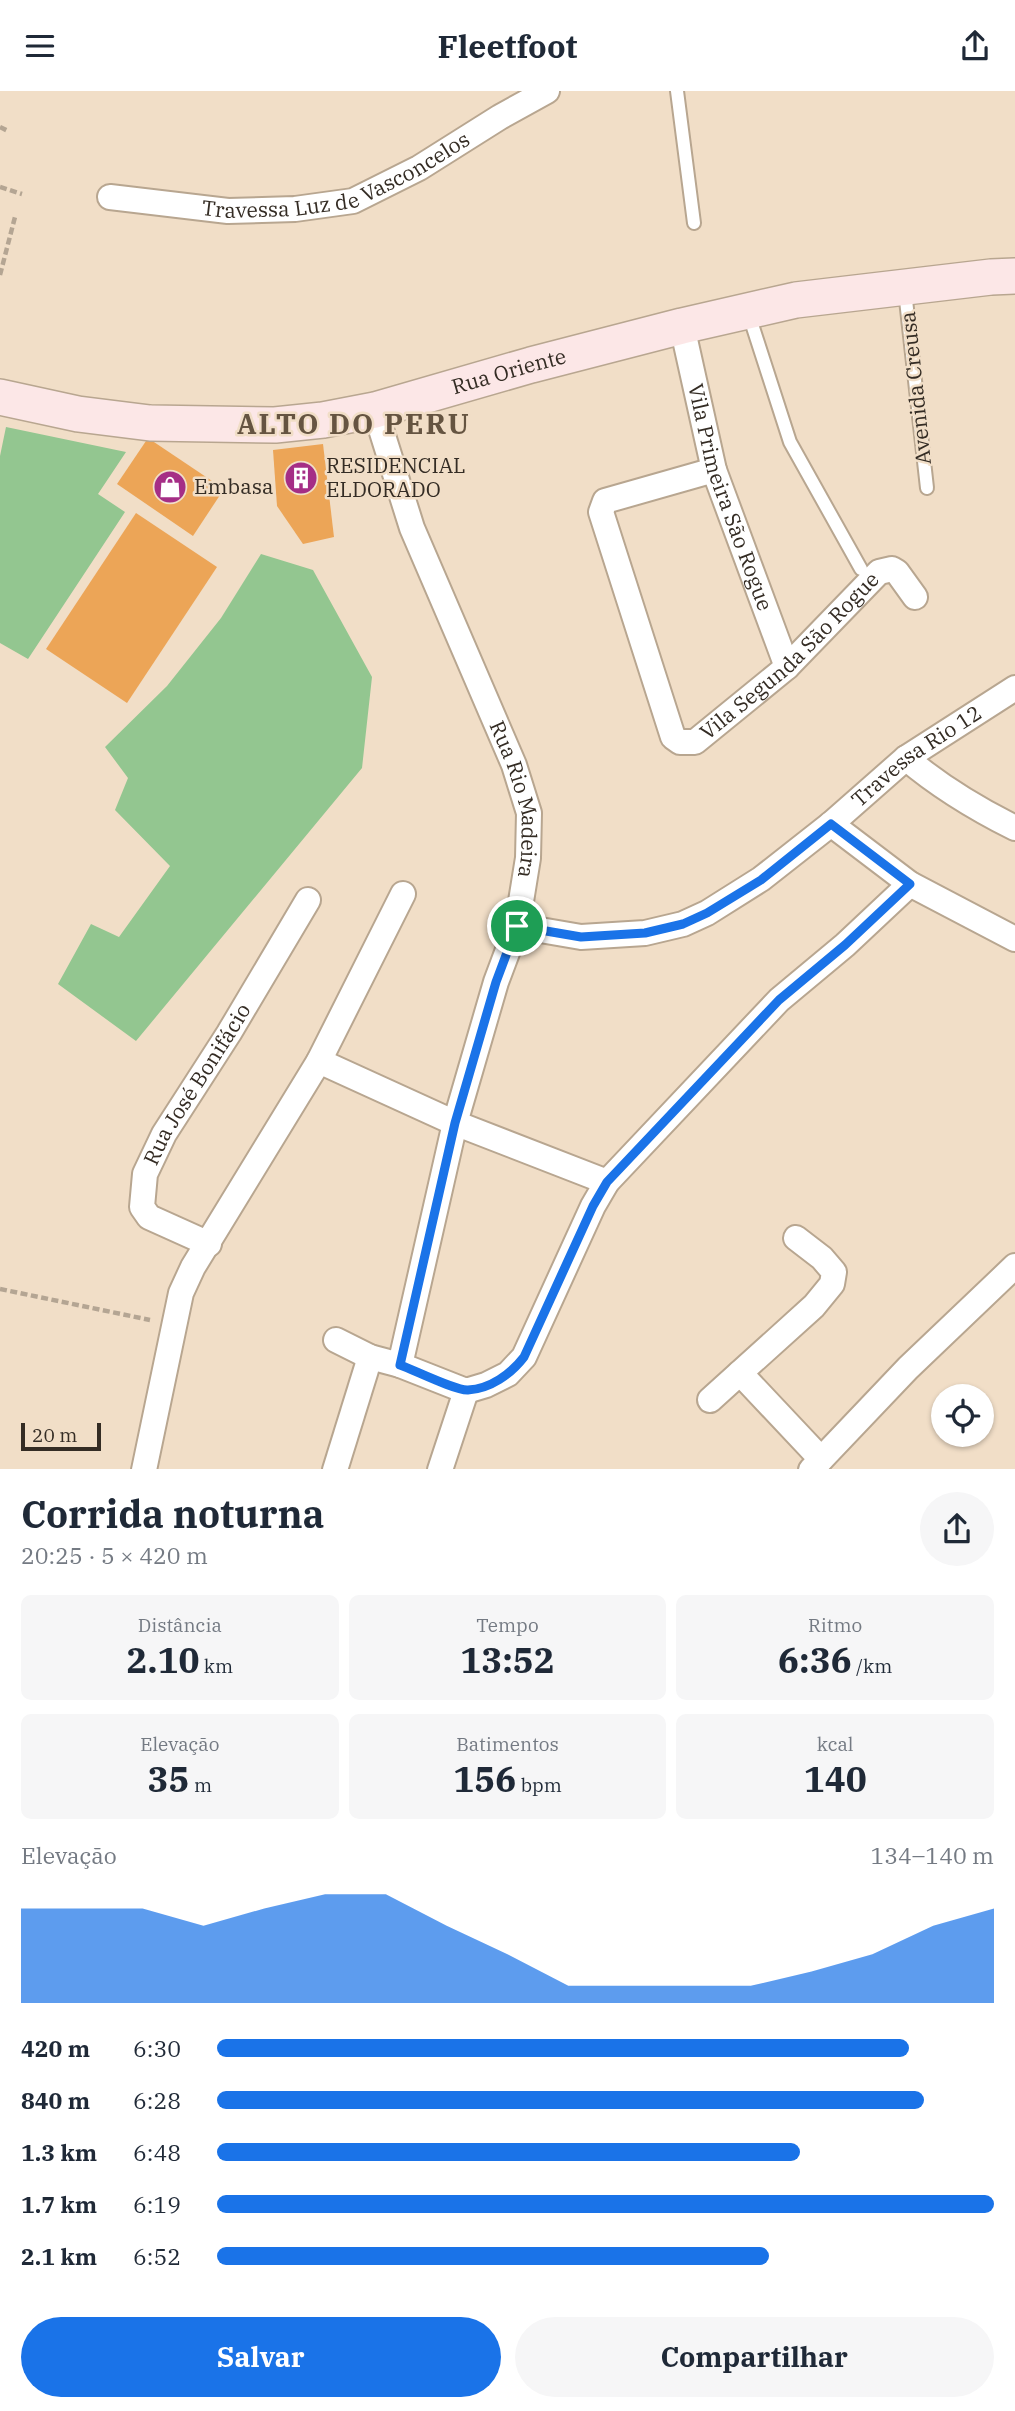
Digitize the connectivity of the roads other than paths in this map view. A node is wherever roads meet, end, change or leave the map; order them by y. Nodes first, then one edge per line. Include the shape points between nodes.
1 (547, 91) edge
2 (677, 91) edge
3 (110, 197) dead end
4 (694, 223) dead end
5 (1015, 276) edge
6 (904, 287) junction
7 (748, 311) junction
8 (682, 326) junction
9 (0, 397) edge
10 (374, 411) junction
11 (714, 470) junction
12 (927, 488) dead end
13 (861, 569) dead end
14 (915, 597) dead end
15 (787, 667) junction
16 (1015, 688) edge
17 (906, 758) junction
18 (831, 824) junction
19 (1015, 828) edge
20 (910, 884) junction
21 (403, 894) dead end
22 (308, 900) dead end
23 (517, 926) junction
24 (1015, 939) edge
25 (319, 1061) junction
26 (455, 1123) junction
27 (607, 1182) junction
28 (796, 1238) dead end
29 (209, 1244) junction
30 (1015, 1266) edge
31 (336, 1340) dead end
32 (370, 1356) junction
33 (400, 1365) junction
34 (740, 1373) junction
35 (466, 1391) junction
36 (710, 1400) dead end
37 (816, 1464) edge
38 (144, 1469) edge
39 (335, 1469) edge
40 (440, 1469) edge

1 - 3 street, Travessa Luz de Vasconcelos via 419,168 352,201 229,211
2 - 4 lane
5 - 6 street, Rua Oriente
6 - 7 street, Rua Oriente via 796,300
6 - 12 lane, Avenida Creusa
7 - 8 street, Rua Oriente
7 - 13 lane via 790,442
8 - 10 street, Rua Oriente
8 - 11 street, Vila Primeira São Rogue
9 - 10 street, Rua Oriente via 149,423 299,422
10 - 23 street, Rua Rio Madeira via 412,528 514,765 529,813 528,858
11 - 15 street, Vila Primeira São Rogue
11 - 15 street, Vila Segunda São Rogue via 601,505 673,737 695,742
14 - 15 street, Vila Segunda São Rogue via 897,572 879,572
16 - 17 street, Travessa Rio 12
17 - 18 street, Travessa Rio 12
17 - 19 street via 961,800
18 - 20 street
18 - 23 street, Travessa Rio 12 via 761,880 683,924 645,933 581,937
20 - 24 street
20 - 27 street via 779,1000
21 - 25 street
22 - 29 street, Rua José Bonifácio via 164,1134 145,1174 142,1206 149,1217
23 - 26 street, Rua Rio Madeira
25 - 26 street
25 - 29 street
26 - 27 street
26 - 33 street, Rua Rio Madeira
27 - 35 street via 524,1357 508,1374
28 - 34 street via 834,1272 832,1284
29 - 38 street via 181,1293
30 - 37 street
31 - 32 street
32 - 33 street
32 - 39 street
33 - 35 street
34 - 36 street
34 - 37 street
35 - 40 street

